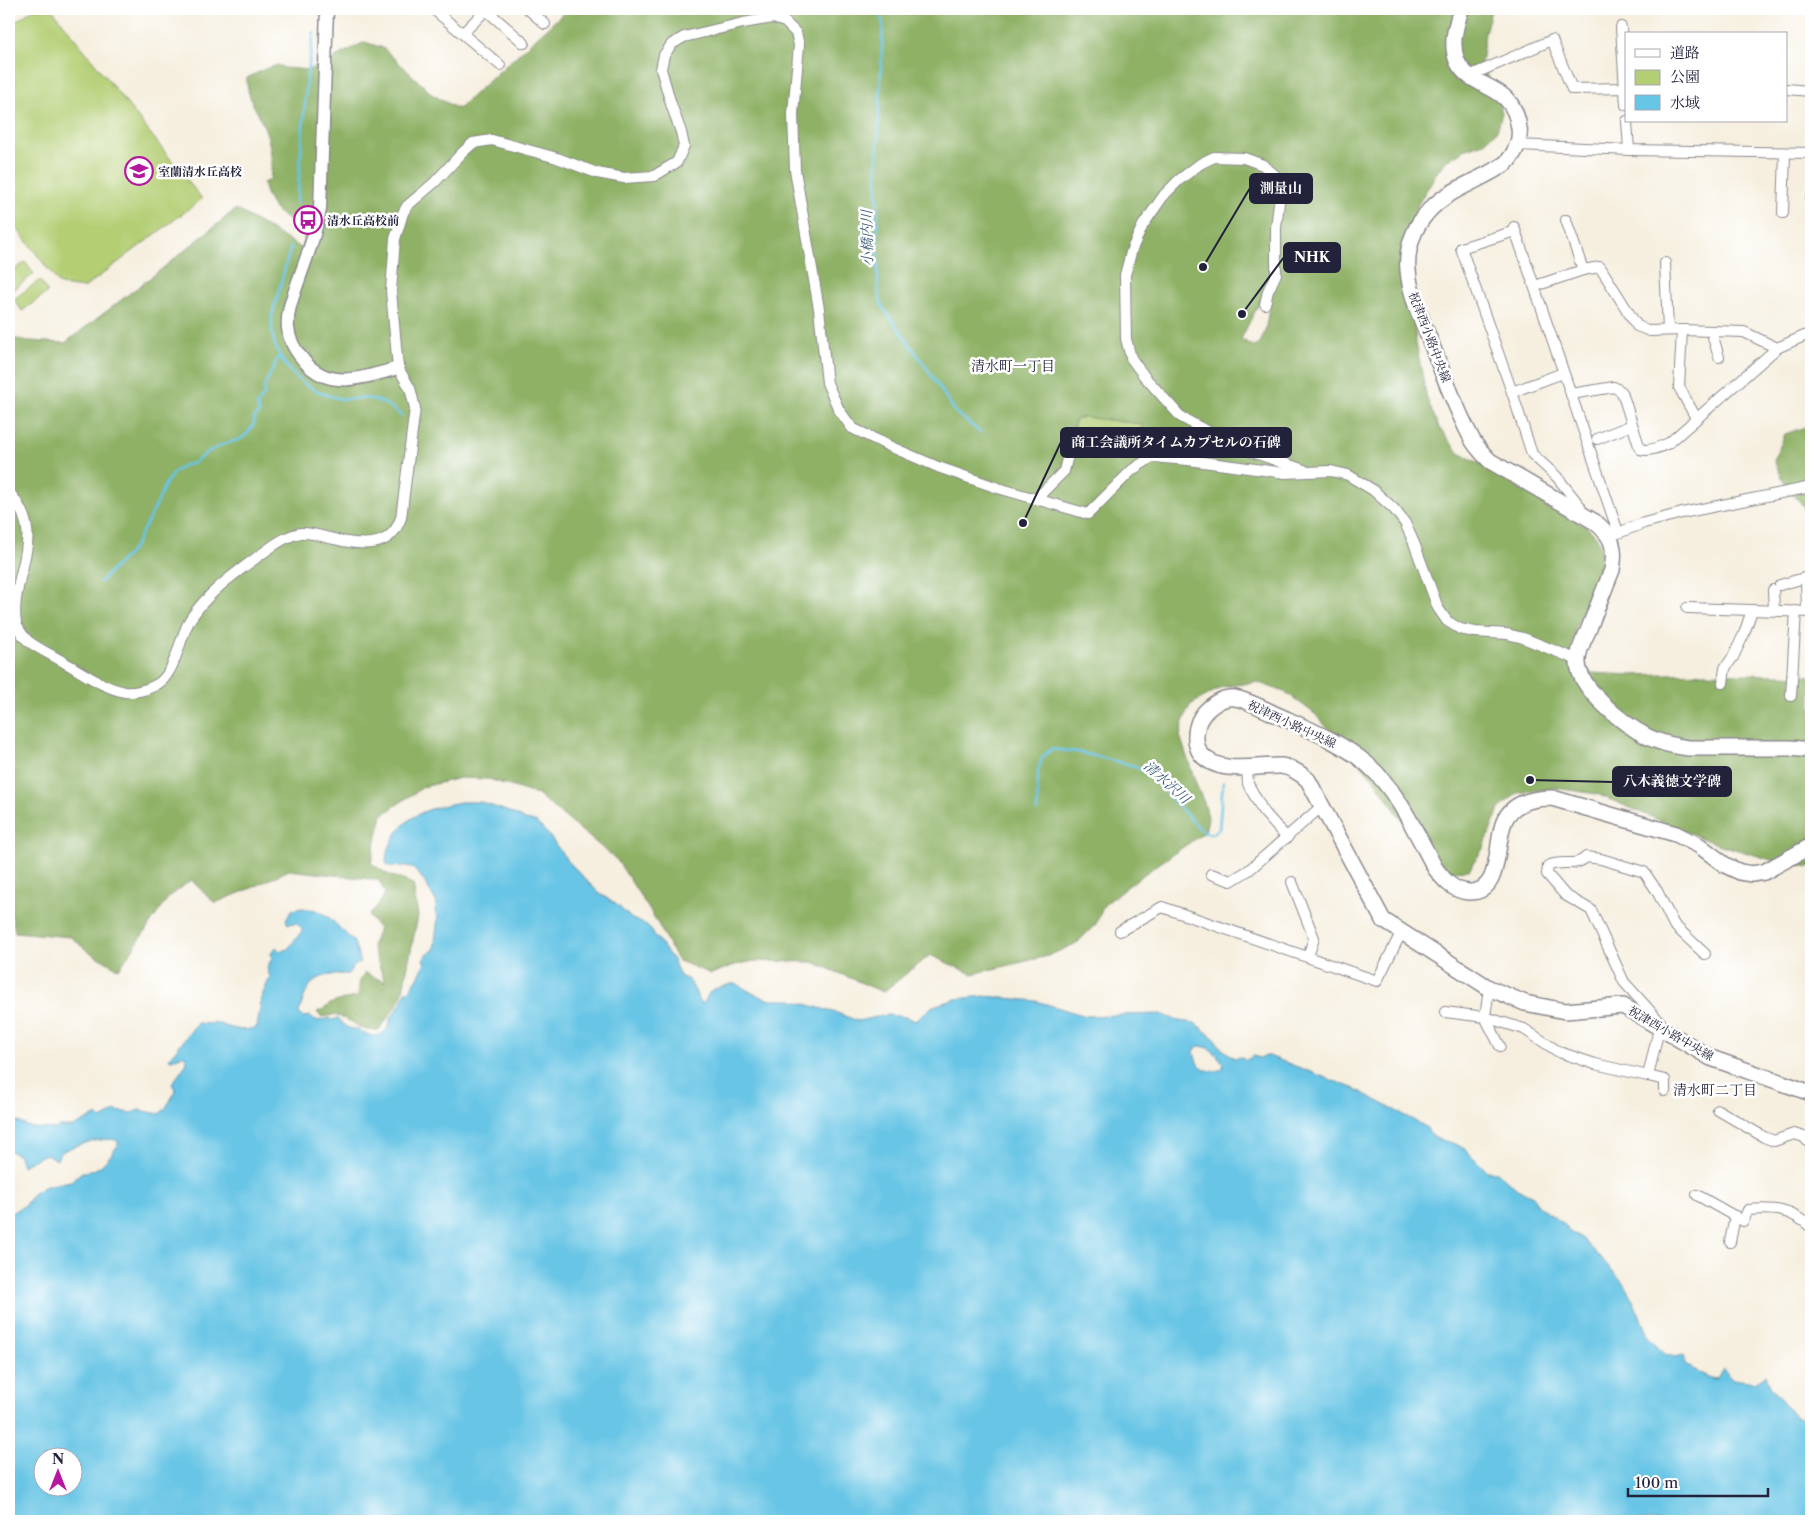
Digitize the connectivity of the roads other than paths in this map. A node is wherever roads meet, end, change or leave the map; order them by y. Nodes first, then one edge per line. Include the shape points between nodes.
1 (327, 9) edge
2 (433, 9) edge
3 (487, 9) edge
4 (528, 9) edge
5 (1461, 9) edge
6 (544, 24) dead end
7 (1620, 27) dead end
8 (463, 33) junction
9 (524, 43) dead end
10 (500, 65) dead end
11 (1469, 76) junction
12 (1625, 78) edge
13 (1625, 88) edge
14 (1788, 89) edge
15 (1811, 91) edge
16 (1627, 122) edge
17 (1517, 145) junction
18 (1629, 150) junction
19 (1785, 153) junction
20 (1811, 153) edge
21 (1811, 199) edge
22 (1811, 210) edge
23 (1783, 213) dead end
24 (1566, 220) dead end
25 (1665, 262) dead end
26 (1583, 270) junction
27 (1535, 286) junction
28 (1265, 304) dead end
29 (1668, 330) junction
30 (1682, 330) junction
31 (1714, 331) junction
32 (1811, 333) edge
33 (1777, 348) junction
34 (1719, 357) dead end
35 (398, 368) junction
36 (1563, 373) junction
37 (1512, 392) junction
38 (1571, 394) junction
39 (1696, 418) junction
40 (1632, 424) junction
41 (1597, 439) dead end
42 (1069, 451) dead end
43 (1310, 472) junction
44 (1811, 487) edge
45 (9, 492) edge
46 (1036, 500) junction
47 (1582, 515) junction
48 (1614, 534) junction
49 (1809, 577) edge
50 (1687, 608) dead end
51 (1752, 610) junction
52 (1774, 610) junction
53 (1805, 611) edge
54 (1578, 660) junction
55 (1723, 683) dead end
56 (1791, 696) dead end
57 (1811, 750) edge
58 (1247, 768) junction
59 (1322, 806) junction
60 (1287, 838) junction
61 (1811, 846) edge
62 (1211, 874) dead end
63 (1292, 882) dead end
64 (1171, 899) dead end
65 (1162, 907) junction
66 (1120, 932) dead end
67 (1401, 933) junction
68 (1705, 954) dead end
69 (1308, 957) junction
70 (1490, 988) junction
71 (1445, 1012) dead end
72 (1485, 1017) junction
73 (1664, 1030) junction
74 (1500, 1046) dead end
75 (1648, 1076) junction
76 (1665, 1091) dead end
77 (1811, 1093) edge
78 (1718, 1110) dead end
79 (1811, 1145) edge
80 (1697, 1195) dead end
81 (1735, 1216) junction
82 (1811, 1227) edge
83 (1730, 1242) dead end

1 - 35 street via 320,209 318,225 291,302 288,327 298,354 308,366 326,377 358,379
2 - 8 street
3 - 8 street
3 - 9 street
4 - 6 street
5 - 11 main road via 1453,47 1460,65
7 - 12 street
8 - 10 street
11 - 13 street via 1552,40 1572,90
11 - 17 main road via 1512,105 1520,134
14 - 15 street
16 - 18 street
17 - 18 street
17 - 47 main road, 祝津西小路中央線 via 1506,163 1439,202 1426,214 1410,241 1407,269 1415,302 1456,405 1481,452 1490,462
18 - 19 street
19 - 20 street
19 - 23 street
21 - 22 street
24 - 26 street
25 - 29 street
26 - 27 street
26 - 29 street via 1600,266 1637,326 1650,331
27 - 36 street
27 - 37 street via 1514,229 1461,248
28 - 43 street via 1276,274 1278,181 1263,165 1244,158 1214,157 1200,164 1164,195 1147,218 1132,249 1126,275 1126,339 1131,358 1181,417 1252,452
29 - 30 street
30 - 31 street
30 - 39 street via 1679,388
31 - 33 street via 1744,332
31 - 34 street
32 - 33 street
33 - 39 street
35 - 45 street via 410,388 416,408 402,518 395,531 384,541 371,544 301,533 270,548 208,597 190,619 166,678 142,691 114,689 93,679 26,640 17,627 17,592 28,531 24,513
35 - 46 street via 392,291 395,239 407,206 462,153 473,143 492,140 597,173 624,178 654,176 677,162 684,146 661,69 664,55 672,44 684,37 773,18 785,22 796,33 799,45 793,114 795,170 820,309 827,382 838,410 852,428 889,446 938,467
36 - 37 street
36 - 38 street
37 - 47 street via 1532,454 1557,477 1580,506
38 - 40 street via 1614,387 1622,392
38 - 48 street
39 - 40 street via 1668,443 1643,450
40 - 41 street
42 - 46 street via 1064,471
43 - 46 street via 1285,473 1152,457 1132,470 1088,514
43 - 54 street via 1331,471 1348,475 1373,490 1394,509 1414,543 1438,608 1447,621 1460,629 1523,638
44 - 48 street via 1682,513
47 - 48 main road, 祝津西小路中央線
48 - 54 main road via 1612,570
49 - 52 street via 1776,588
49 - 53 street
50 - 51 street
51 - 52 street
51 - 55 street via 1744,634 1725,668
52 - 53 street
53 - 56 street
54 - 57 main road via 1580,672 1596,696 1649,737 1688,748
58 - 59 main road, 祝津西小路中央線 via 1282,766 1298,772 1308,780
58 - 60 street via 1248,784 1263,811
58 - 61 main road, 祝津西小路中央線 via 1226,767 1208,760 1197,745 1197,727 1202,716 1223,699 1235,698 1253,704 1336,742 1368,764 1391,789 1443,879 1459,890 1470,892 1490,881 1497,862 1503,824 1515,808 1531,800 1552,798 1676,834 1700,846 1725,865 1752,874 1764,872
59 - 60 street
59 - 67 main road, 祝津西小路中央線 via 1383,920
60 - 62 street via 1232,881
63 - 69 street via 1314,938
64 - 65 street
65 - 66 street
65 - 69 street
67 - 69 street via 1377,981
67 - 70 main road, 祝津西小路中央線
68 - 73 street via 1674,925 1644,872 1586,857 1582,862 1555,862 1548,866 1547,874 1565,895 1591,910 1624,982
70 - 72 street
70 - 73 main road, 祝津西小路中央線 via 1525,1003 1565,1011 1623,1006
71 - 72 street
72 - 74 street
72 - 75 street via 1524,1029 1559,1052
73 - 75 street via 1658,1033
73 - 77 main road, 祝津西小路中央線 via 1710,1058
75 - 76 street via 1664,1080
78 - 79 street via 1774,1141 1794,1134 1804,1137
80 - 81 street
81 - 82 street via 1743,1221 1748,1210 1774,1208 1800,1217
81 - 83 street

